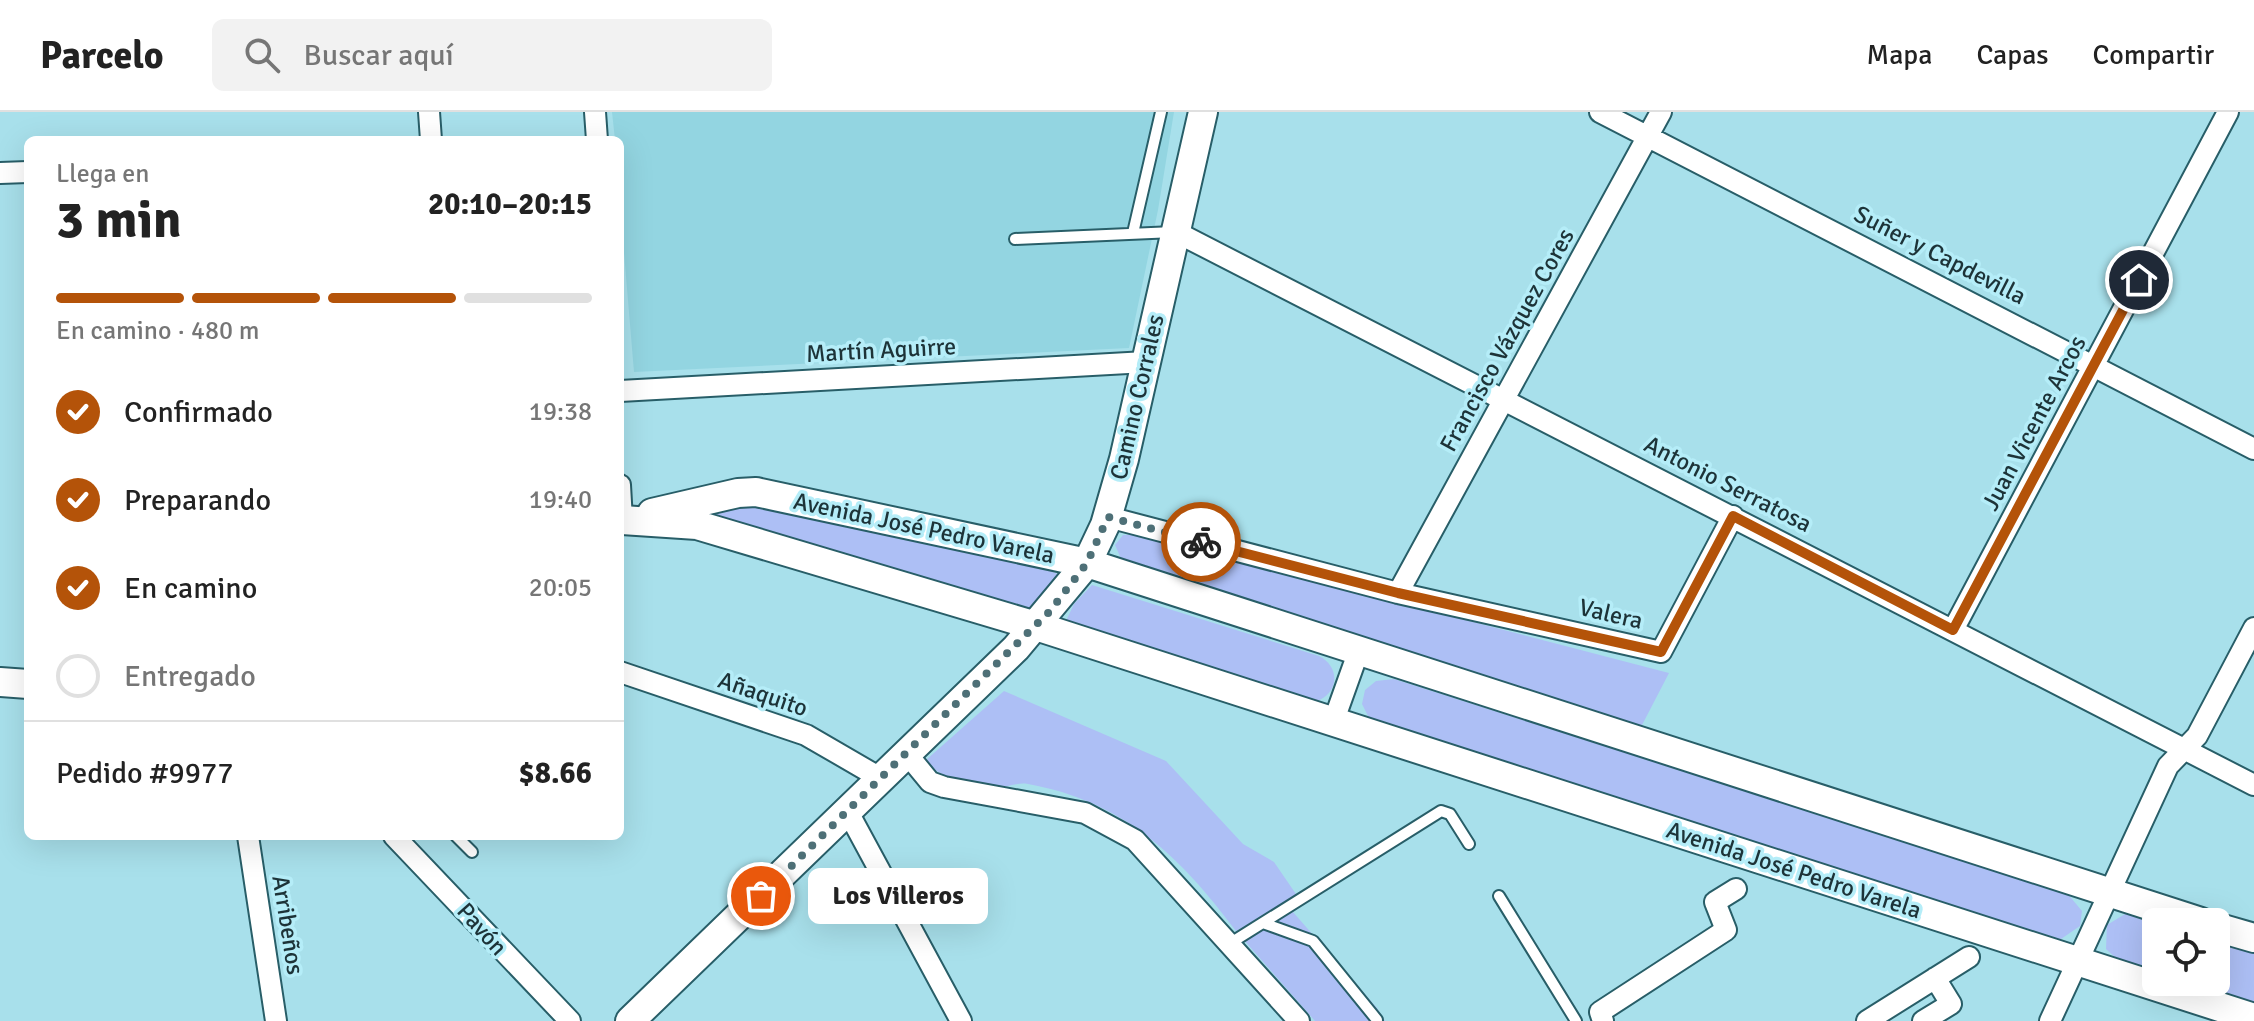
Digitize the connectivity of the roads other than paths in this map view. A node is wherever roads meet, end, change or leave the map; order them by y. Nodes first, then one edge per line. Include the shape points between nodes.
1 (429, 112) edge
2 (595, 112) edge
3 (1161, 112) edge
4 (1203, 112) edge
5 (1600, 112) edge
6 (1661, 112) edge
7 (2228, 112) edge
8 (431, 136) edge
9 (597, 136) edge
10 (1648, 137) junction
11 (24, 172) edge
12 (0, 173) edge
13 (1176, 232) junction
14 (1133, 233) junction
15 (1015, 239) dead end
16 (1146, 362) junction
17 (2095, 364) junction
18 (624, 391) edge
19 (1505, 398) junction
20 (2254, 449) edge
21 (1733, 516) junction
22 (1108, 517) junction
23 (624, 519) edge
24 (624, 520) edge
25 (1087, 563) junction
26 (1398, 593) junction
27 (1036, 626) junction
28 (2254, 628) edge
29 (1953, 630) junction
30 (1359, 650) junction
31 (624, 673) edge
32 (0, 682) edge
33 (24, 684) edge
34 (1334, 720) junction
35 (2184, 751) junction
36 (907, 754) junction
37 (882, 779) junction
38 (2254, 785) edge
39 (848, 812) junction
40 (249, 840) edge
41 (398, 840) edge
42 (460, 840) edge
43 (1469, 844) dead end
44 (472, 852) dead end
45 (1736, 889) dead end
46 (2109, 894) junction
47 (1499, 896) dead end
48 (2155, 908) edge
49 (1263, 923) junction
50 (2230, 931) edge
51 (2254, 938) edge
52 (1229, 944) junction
53 (1969, 957) dead end
54 (2077, 962) junction
55 (1935, 978) junction
56 (2254, 1018) edge
57 (1874, 1019) edge
58 (1377, 1020) edge
59 (276, 1021) edge
60 (570, 1021) edge
61 (630, 1021) edge
62 (961, 1021) edge
63 (1299, 1021) edge
64 (1576, 1021) edge
65 (1603, 1021) edge
66 (1923, 1021) edge
67 (2050, 1021) edge

1 - 8 street
2 - 9 street
3 - 14 lane
4 - 13 street, Camino Corrales
5 - 10 street, Suñer y Capdevilla
6 - 10 street, Francisco Vázquez Cores
7 - 17 street, Juan Vicente Arcos
10 - 17 street, Suñer y Capdevilla
10 - 19 street, Francisco Vázquez Cores
11 - 12 street
13 - 14 lane
13 - 16 street, Camino Corrales
13 - 19 street, Antonio Serratosa
14 - 15 lane
16 - 18 street, Martín Aguirre
16 - 22 street, Camino Corrales
17 - 20 street, Suñer y Capdevilla
17 - 29 street, Juan Vicente Arcos
19 - 21 street, Antonio Serratosa
19 - 26 street, Francisco Vázquez Cores
21 - 26 street, Valera via 1661,652
21 - 29 street, Antonio Serratosa
22 - 25 street, Camino Corrales
22 - 26 street
23 - 25 street, Avenida José Pedro Varela via 756,492
24 - 27 street, Avenida José Pedro Varela via 697,525
25 - 27 street, Camino Corrales
25 - 30 street, Avenida José Pedro Varela
27 - 34 street, Avenida José Pedro Varela
27 - 36 street, Camino Corrales
28 - 35 street
29 - 35 street, Antonio Serratosa
30 - 34 street
30 - 46 street, Avenida José Pedro Varela
31 - 37 street, Añaquito via 806,735
32 - 33 street
34 - 54 street, Avenida José Pedro Varela
35 - 38 street, Antonio Serratosa
35 - 46 street via 2168,766
36 - 37 street, Camino Corrales
36 - 52 street via 930,782 944,787 1085,813 1114,826 1153,858
37 - 39 street, Camino Corrales
39 - 61 street, Camino Corrales
39 - 62 street
40 - 59 street, Arribeños
41 - 60 street, Pavón
42 - 44 lane
43 - 49 lane via 1450,814 1441,811
45 - 65 street via 1715,902 1726,930 1600,1012
46 - 48 street, Avenida José Pedro Varela
46 - 54 street
47 - 64 lane
49 - 52 lane
49 - 58 lane via 1313,941
50 - 51 street
52 - 63 street
53 - 55 street
54 - 56 street, Avenida José Pedro Varela
54 - 67 street
55 - 57 street
55 - 66 street via 1951,1004

